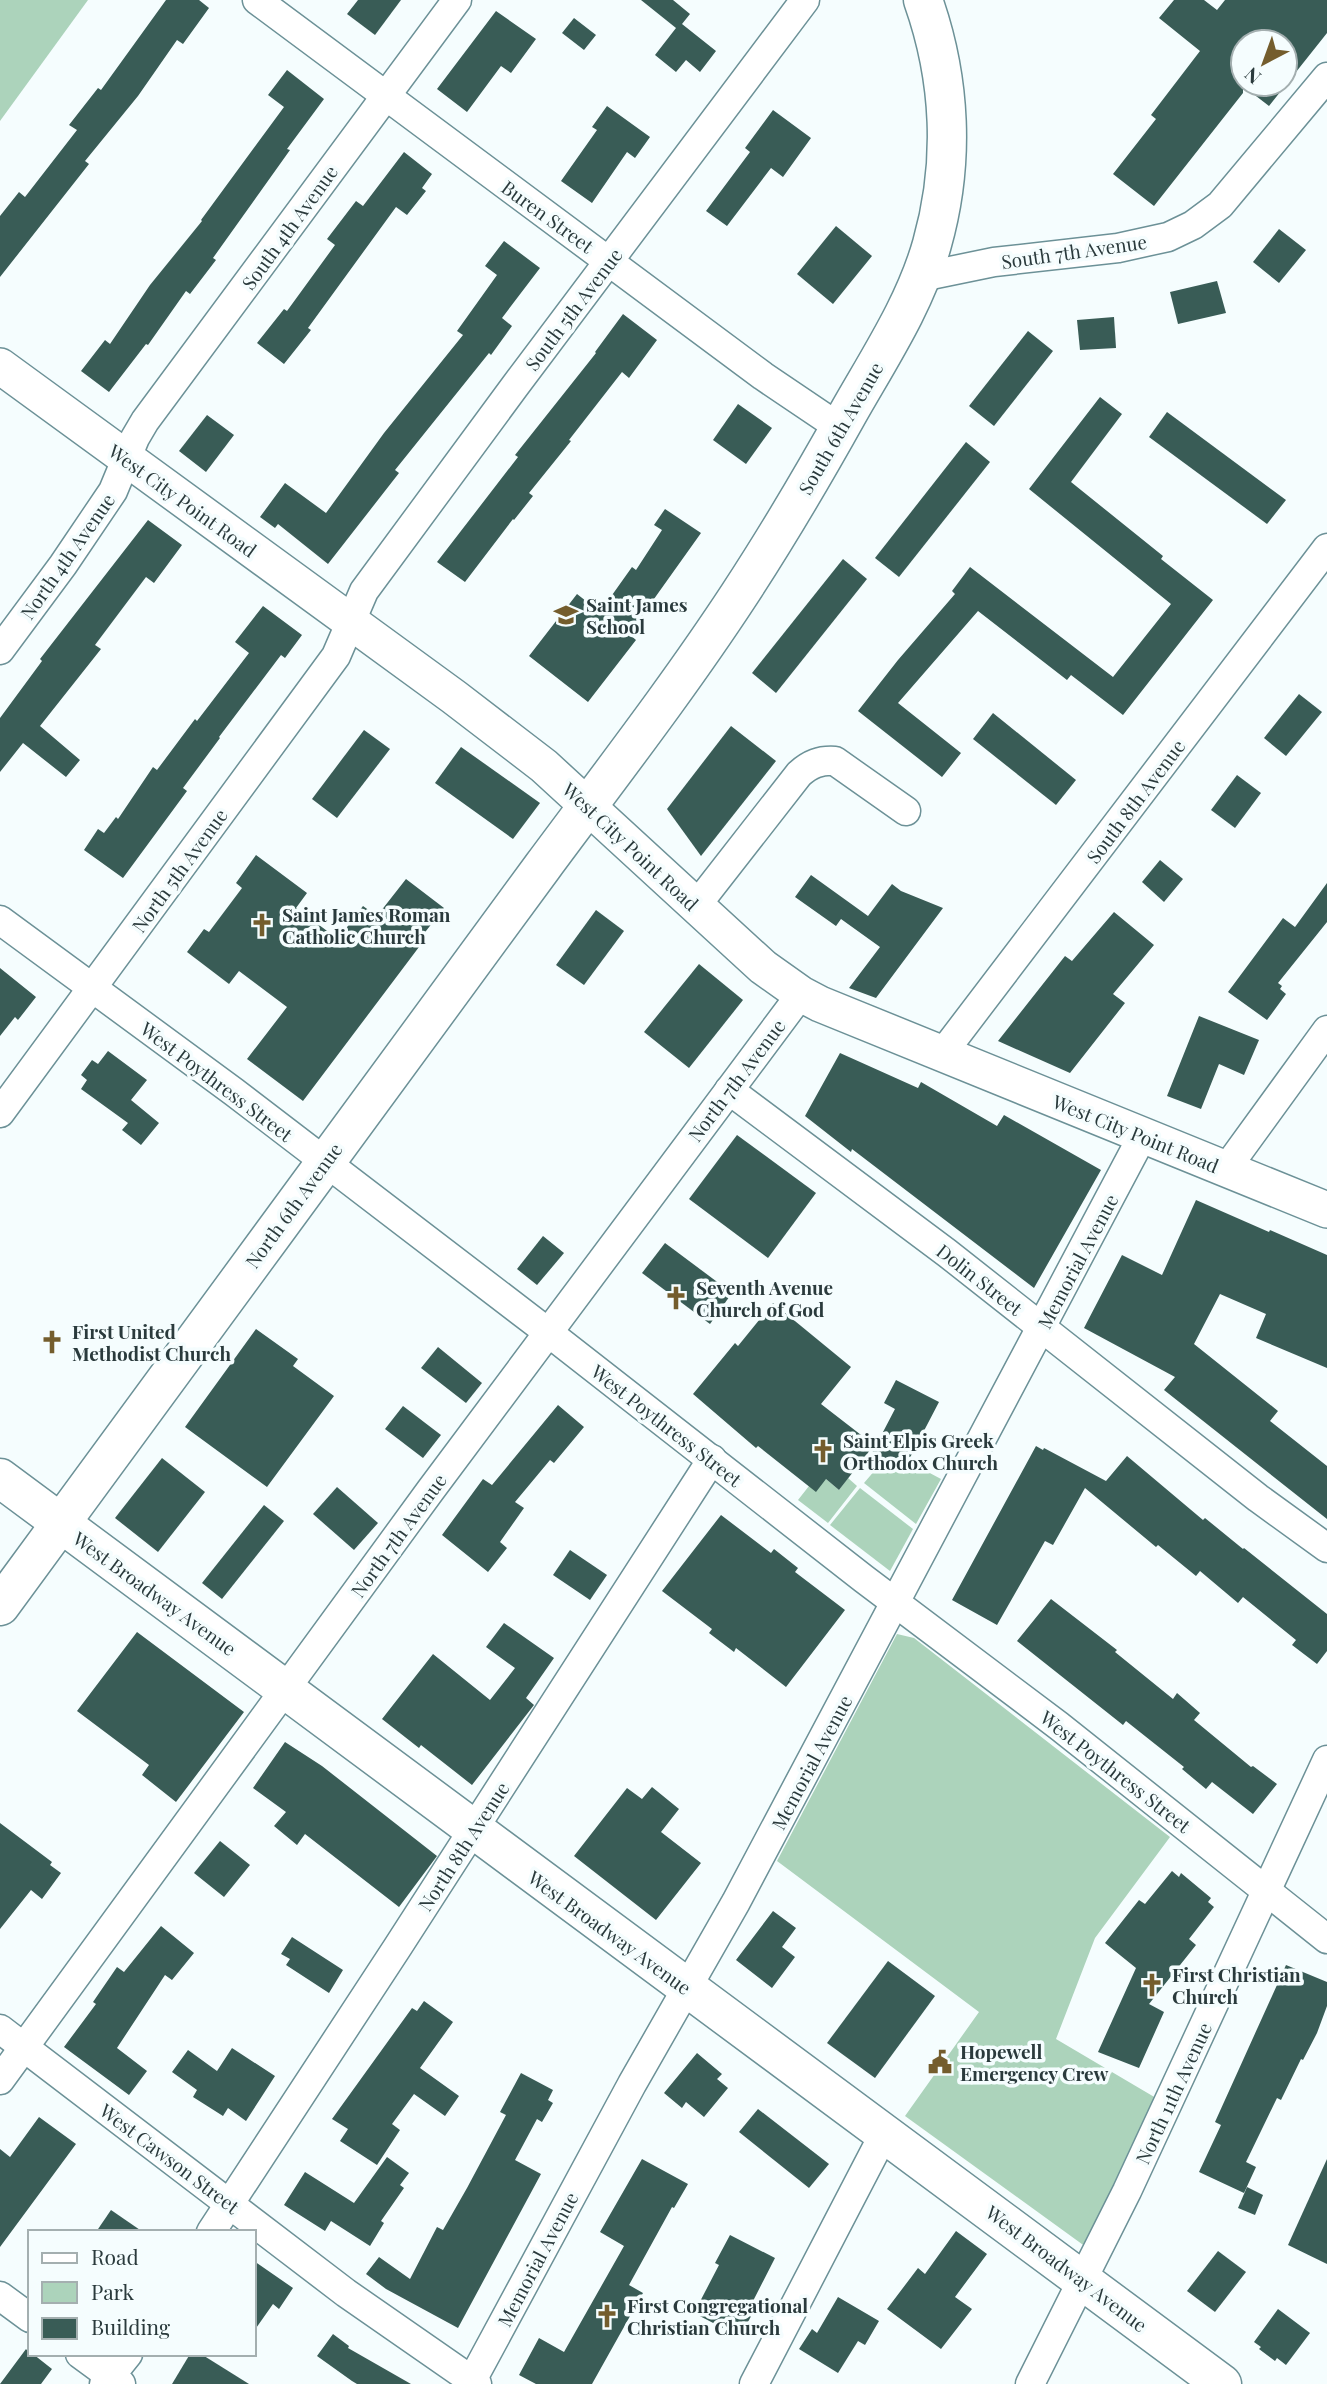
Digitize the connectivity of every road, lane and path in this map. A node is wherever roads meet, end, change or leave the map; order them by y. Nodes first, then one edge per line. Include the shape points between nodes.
1 (257, 0) edge
2 (457, 0) edge
3 (805, 0) edge
4 (923, 0) edge
5 (1327, 77) edge
6 (385, 97) junction
7 (610, 261) junction
8 (921, 277) junction
9 (0, 366) edge
10 (840, 428) junction
11 (126, 457) junction
12 (1327, 548) edge
13 (351, 624) junction
14 (0, 650) edge
15 (588, 806) junction
16 (906, 811) dead end
17 (696, 906) junction
18 (0, 920) edge
19 (92, 988) junction
20 (801, 994) junction
21 (1327, 1030) edge
22 (942, 1054) junction
23 (729, 1090) junction
24 (0, 1112) edge
25 (1143, 1135) junction
26 (324, 1161) junction
27 (1226, 1169) junction
28 (1327, 1210) edge
29 (1042, 1328) junction
30 (549, 1333) junction
31 (712, 1459) junction
32 (0, 1478) edge
33 (61, 1524) junction
34 (1327, 1548) edge
35 (896, 1603) junction
36 (0, 1606) edge
37 (286, 1690) junction
38 (1327, 1760) edge
39 (473, 1830) junction
40 (1267, 1891) junction
41 (1327, 1939) edge
42 (687, 1988) junction
43 (0, 2029) edge
44 (24, 2046) junction
45 (0, 2080) edge
46 (885, 2132) junction
47 (230, 2204) junction
48 (212, 2230) edge
49 (1082, 2280) junction
50 (0, 2296) edge
51 (28, 2317) edge
52 (82, 2356) edge
53 (127, 2356) edge
54 (111, 2381) edge
55 (473, 2383) edge
56 (754, 2384) edge
57 (1030, 2384) edge
58 (1222, 2384) edge

1 - 6 street, Buren Street
2 - 6 street, South 4th Avenue
3 - 7 street, South 5th Avenue
4 - 8 main road, South 6th Avenue via 942,70 947,154 942,200
5 - 8 street, South 7th Avenue via 1220,205 1193,225 1168,237 1118,248 994,262
6 - 7 street, Buren Street
6 - 11 street, South 4th Avenue via 145,421
7 - 10 street, Buren Street
7 - 13 street, South 5th Avenue via 365,591
8 - 10 main road, South 6th Avenue
9 - 11 street, West City Point Road
10 - 15 main road, South 6th Avenue via 738,596
11 - 13 street, West City Point Road
11 - 14 street, North 4th Avenue via 113,491
12 - 22 street, South 8th Avenue
13 - 15 street, West City Point Road via 544,766
13 - 19 street, North 5th Avenue via 336,656
15 - 17 street, West City Point Road
15 - 26 main road, North 6th Avenue
16 - 17 street via 835,761 807,766
17 - 20 street, West City Point Road via 763,967
18 - 19 street, West Poythress Street
19 - 24 street, North 5th Avenue
19 - 26 street, West Poythress Street
20 - 22 street, West City Point Road
20 - 23 street, North 7th Avenue
21 - 27 street
22 - 25 street, West City Point Road
23 - 29 street, Dolin Street
23 - 30 street, North 7th Avenue
25 - 27 street, West City Point Road
25 - 29 street, Memorial Avenue
26 - 30 street, West Poythress Street
26 - 33 main road, North 6th Avenue
27 - 28 street, West City Point Road
29 - 34 street, Dolin Street
29 - 35 street, Memorial Avenue
30 - 31 street, West Poythress Street
30 - 37 street, North 7th Avenue
31 - 35 street, West Poythress Street
31 - 39 street, North 8th Avenue
32 - 33 main road, West Broadway Avenue
33 - 36 main road, North 6th Avenue
33 - 37 main road, West Broadway Avenue
35 - 40 street, West Poythress Street
35 - 42 street, Memorial Avenue
37 - 39 main road, West Broadway Avenue
37 - 44 street, North 7th Avenue
38 - 40 street, North 11th Avenue
39 - 42 main road, West Broadway Avenue
39 - 47 street, North 8th Avenue
40 - 41 street, West Poythress Street
40 - 49 street, North 11th Avenue
42 - 46 main road, West Broadway Avenue
42 - 55 street, Memorial Avenue
43 - 44 street, West Cawson Street
44 - 45 street, North 7th Avenue
44 - 47 street, West Cawson Street
46 - 49 main road, West Broadway Avenue
46 - 56 street
47 - 48 street, North 8th Avenue
47 - 55 street, West Cawson Street
49 - 57 street, North 11th Avenue
49 - 58 main road, West Broadway Avenue
50 - 51 street
52 - 54 street
53 - 54 street

